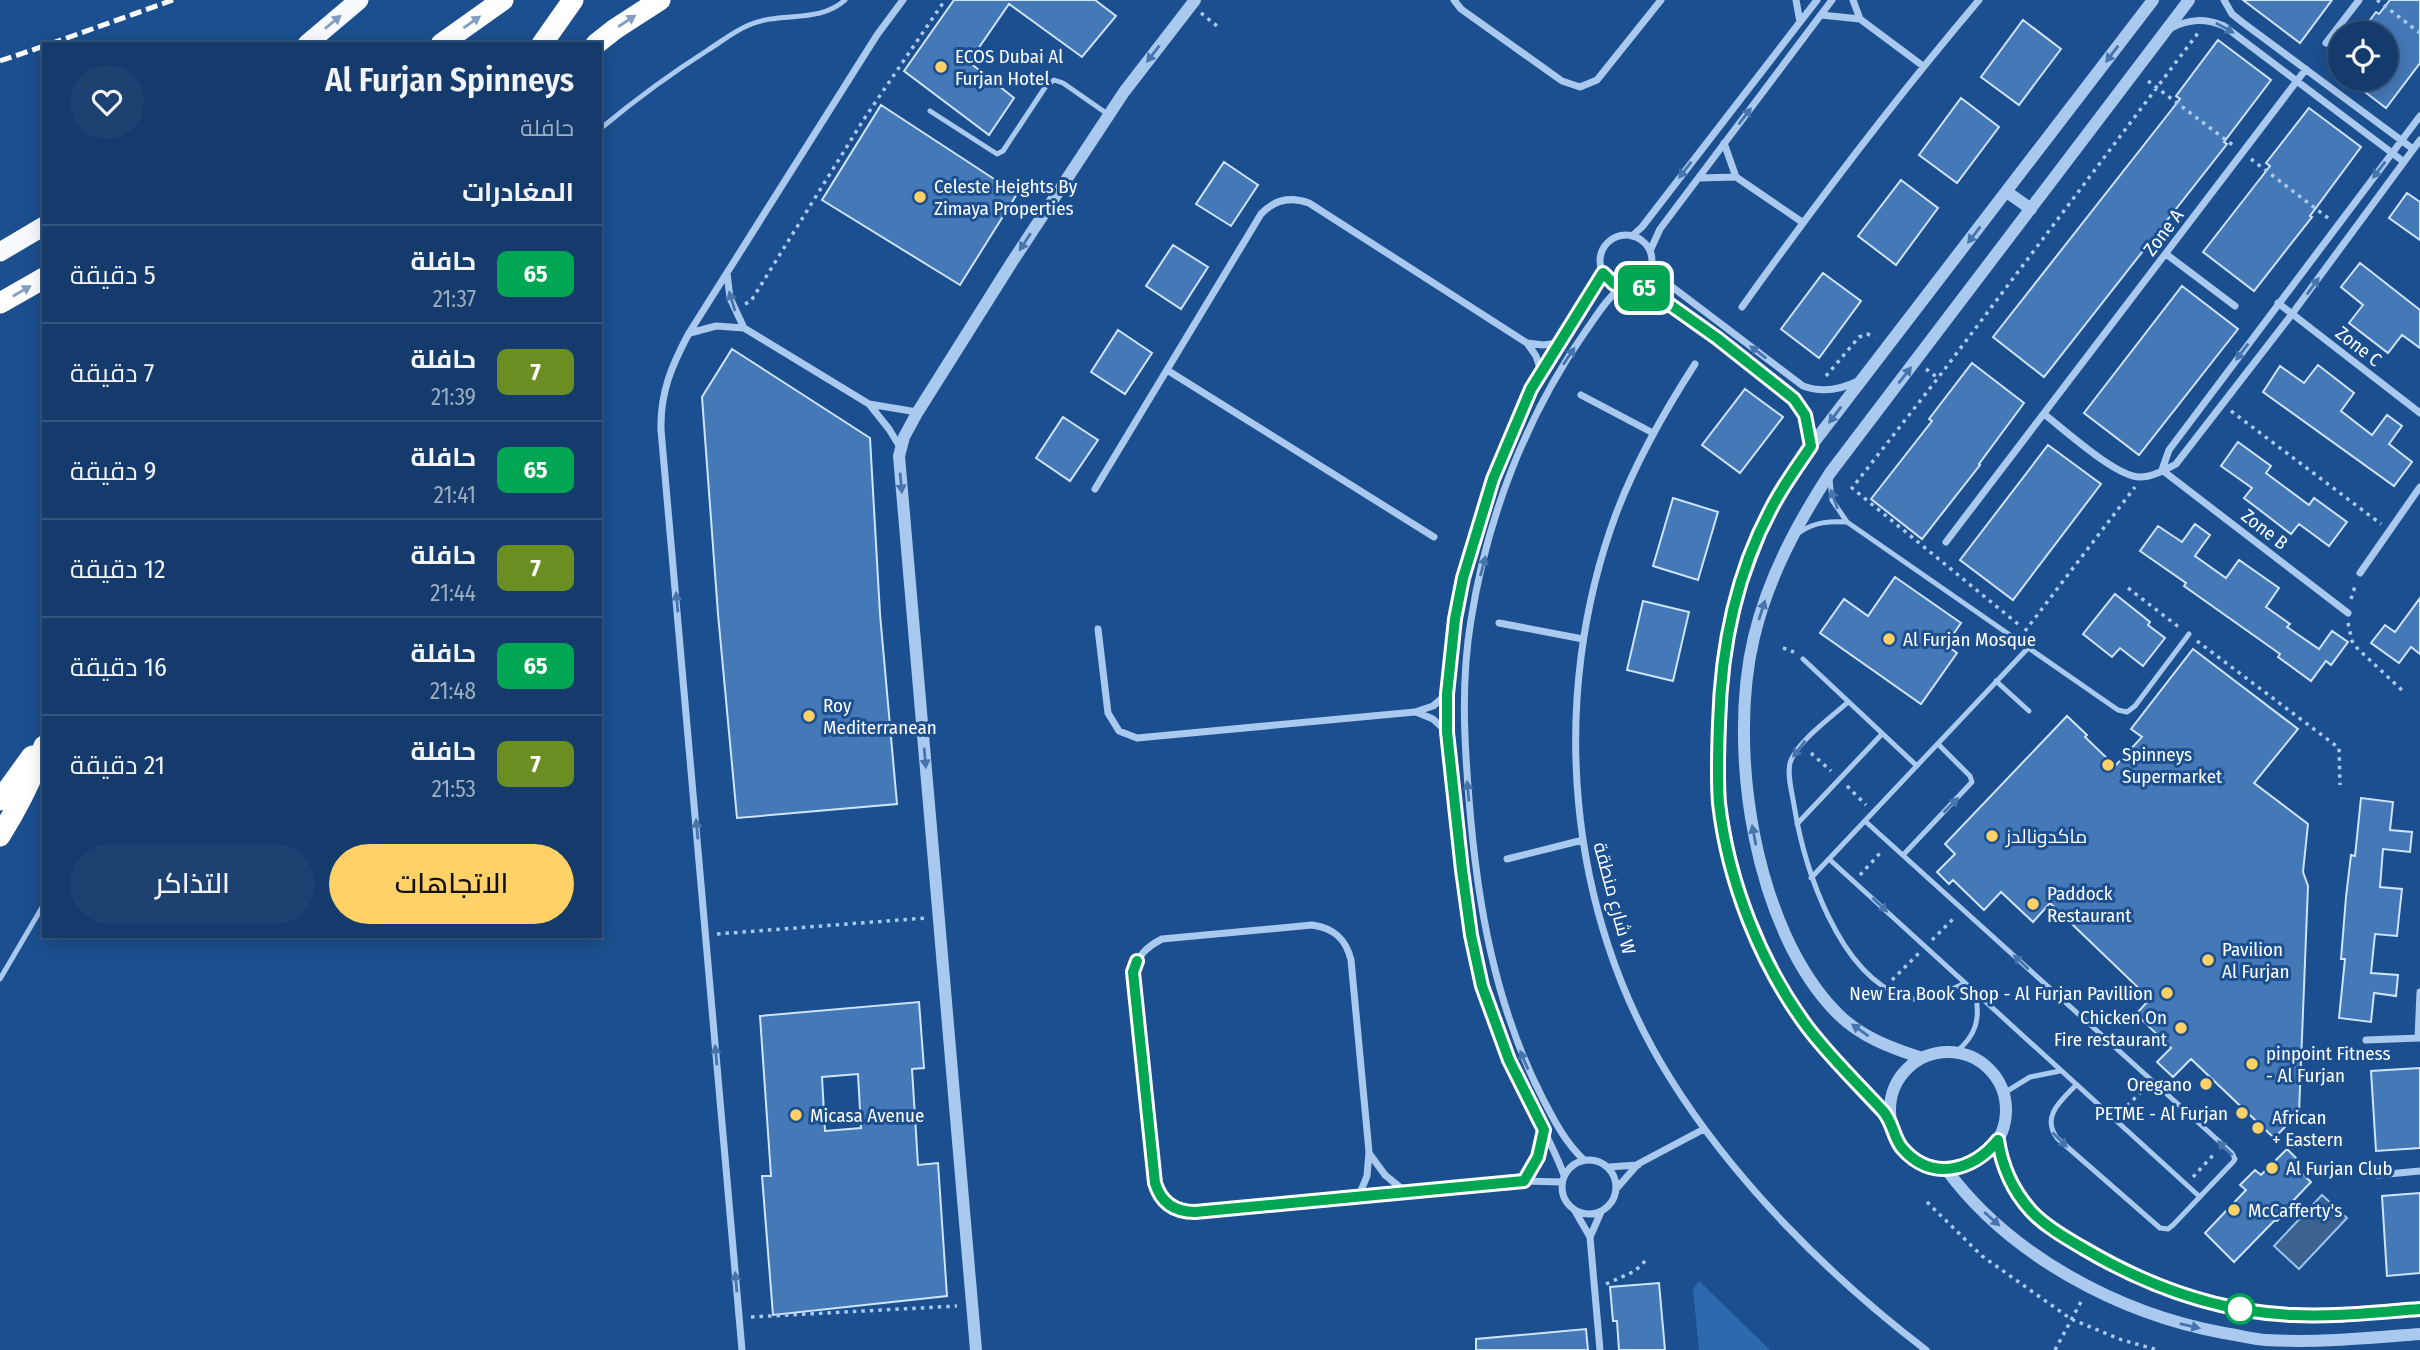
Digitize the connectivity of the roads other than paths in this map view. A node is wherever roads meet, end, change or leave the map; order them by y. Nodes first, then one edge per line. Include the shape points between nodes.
1 (359, 0) edge
2 (503, 0) edge
3 (573, 0) edge
4 (660, 0) edge
5 (845, 0) edge
6 (903, 0) edge
7 (1195, 0) edge
8 (1454, 0) edge
9 (1661, 0) edge
10 (1796, 0) edge
11 (1817, 0) edge
12 (1832, 0) edge
13 (1853, 0) edge
14 (1979, 0) edge
15 (2153, 0) edge
16 (2189, 0) edge
17 (2224, 0) edge
18 (2359, 0) edge
19 (1821, 15) junction
20 (1860, 19) junction
21 (1800, 22) junction
22 (2162, 35) junction
23 (309, 42) edge
24 (444, 42) edge
25 (543, 42) edge
26 (599, 42) edge
27 (2326, 43) dead end
28 (1923, 65) junction
29 (2306, 69) junction
30 (2298, 81) junction
31 (930, 111) dead end
32 (1109, 115) junction
33 (2420, 116) edge
34 (602, 127) edge
35 (2420, 140) edge
36 (2401, 141) junction
37 (1724, 144) junction
38 (2413, 149) junction
39 (2392, 153) junction
40 (2404, 162) junction
41 (1736, 177) junction
42 (1699, 178) junction
43 (2007, 192) junction
44 (2031, 209) junction
45 (1802, 222) junction
46 (42, 227) edge
47 (1632, 236) junction
48 (0, 251) edge
49 (1650, 251) junction
50 (2166, 254) junction
51 (1652, 266) junction
52 (727, 272) junction
53 (1603, 273) junction
54 (42, 279) edge
55 (1634, 286) junction
56 (1621, 287) junction
57 (0, 303) edge
58 (2278, 303) junction
59 (2235, 306) dead end
60 (1742, 307) dead end
61 (2292, 314) junction
62 (744, 328) junction
63 (690, 333) junction
64 (1527, 343) junction
65 (1558, 343) junction
66 (1695, 364) dead end
67 (1167, 370) junction
68 (1541, 371) junction
69 (1861, 379) junction
70 (1581, 395) dead end
71 (869, 404) junction
72 (917, 412) junction
73 (2420, 413) edge
74 (2044, 414) junction
75 (1653, 433) junction
76 (1811, 446) junction
77 (900, 447) junction
78 (2162, 470) junction
79 (1830, 473) junction
80 (2420, 487) edge
81 (1095, 489) dead end
82 (1847, 522) junction
83 (1434, 537) dead end
84 (1790, 541) junction
85 (1946, 542) dead end
86 (2360, 573) road end
87 (2348, 613) road end
88 (1499, 623) dead end
89 (1098, 629) dead end
90 (2189, 634) road end
91 (1583, 639) junction
92 (2029, 647) junction
93 (1803, 659) dead end
94 (1996, 681) junction
95 (1447, 694) junction
96 (1849, 702) junction
97 (2029, 711) dead end
98 (1416, 712) junction
99 (1447, 732) junction
100 (1882, 734) junction
101 (42, 742) edge
102 (1938, 744) junction
103 (42, 751) edge
104 (1917, 766) junction
105 (0, 800) edge
106 (1865, 821) junction
107 (1797, 824) junction
108 (0, 836) edge
109 (1583, 840) junction
110 (1904, 854) junction
111 (1507, 859) dead end
112 (1829, 859) junction
113 (1811, 878) junction
114 (42, 907) edge
115 (0, 979) edge
116 (1965, 983) junction
117 (2420, 992) edge
118 (1975, 993) junction
119 (2419, 1038) edge
120 (2366, 1040) dead end
121 (1956, 1052) junction
122 (1922, 1058) junction
123 (2060, 1071) junction
124 (2076, 1085) junction
125 (2004, 1093) junction
126 (1889, 1118) junction
127 (1704, 1129) junction
128 (1544, 1130) junction
129 (1998, 1140) junction
130 (1369, 1152) junction
131 (1584, 1160) junction
132 (1638, 1164) junction
133 (1608, 1167) junction
134 (1946, 1169) junction
135 (2420, 1171) edge
136 (2378, 1175) dead end
137 (1563, 1178) junction
138 (1524, 1181) junction
139 (1616, 1189) junction
140 (1408, 1193) junction
141 (2200, 1197) junction
142 (1358, 1198) junction
143 (1575, 1211) junction
144 (1601, 1212) junction
145 (1590, 1237) junction
146 (2420, 1309) edge
147 (2420, 1334) edge
148 (742, 1350) edge
149 (976, 1350) edge
150 (1600, 1350) edge
151 (1926, 1350) edge

23 -> 1 highway
24 -> 2 highway
3 - 25 highway
26 -> 4 highway
5 - 34 lane via 818,14 769,18 741,29 684,65
6 - 52 street
7 -> 32 street
8 - 9 street via 1562,81 1580,87 1597,80
10 - 21 street
11 - 21 street
12 - 19 street
13 - 20 street
14 - 28 street
15 -> 43 street
16 - 22 street
17 - 29 street via 2232,14
18 - 27 street
19 - 20 street
37 -> 19 street
20 - 28 street
21 -> 47 street
22 -> 30 street via 2192,20 2224,26
22 - 44 street
28 - 45 street
29 - 30 street, Zone A
29 - 36 street
30 - 39 street
30 - 50 street, Zone A
31 - 32 lane via 997,154 1054,80
32 -> 72 street
33 - 36 street
35 - 38 street
36 - 38 street
36 - 39 street
37 - 41 street
37 - 42 street
38 - 40 street
39 - 40 street
39 -> 58 street
61 -> 40 street
41 - 42 street
41 - 45 street
42 - 49 street via 1660,229
43 - 44 street
43 -> 69 street
79 -> 44 street
45 - 60 street
46 - 48 highway
47 - 49 street
47 - 53 street via 1606,244 1600,258
49 - 51 street
50 - 59 street
50 - 74 street, Zone A
51 - 55 street
69 -> 51 street via 1826,391 1803,386 1671,286
62 -> 52 street via 734,310
52 - 63 street
53 - 56 street
53 - 65 street
57 -> 54 highway
55 - 56 street
55 - 76 street via 1662,299 1794,399 1805,415
131 -> 56 street via 1562,1136 1531,1077 1497,983 1471,827 1464,694 1479,582 1514,465 1563,363
58 - 61 street, Zone C
58 -> 78 street via 2169,450
61 - 73 street, Zone C
61 - 78 street via 2181,460
62 - 63 street via 716,326
62 - 71 street
148 -> 63 street via 661,413 666,381
64 - 65 street
64 - 67 street via 1309,203 1285,199 1261,214
64 - 68 street
65 - 68 street
66 - 75 street, شارع منطقة W
67 - 81 street
67 - 83 street
68 - 95 street via 1515,424 1473,538 1455,619
69 -> 76 street
70 - 75 street
71 - 72 street
71 - 77 street
72 - 77 street
74 - 78 street via 2124,474 2143,477
74 - 85 street, Zone A
75 - 91 street, شارع منطقة W via 1616,515
76 - 126 street via 1769,512 1732,610 1720,701 1720,805 1743,903 1770,968 1807,1027
77 -> 149 street
78 - 87 street, Zone B
82 -> 79 lane via 1832,500
79 - 84 street
80 - 86 street
82 - 84 lane via 1816,524
82 - 92 lane
122 -> 84 street via 1864,1034 1818,992 1782,925 1757,849 1744,748 1749,667 1761,611
88 - 91 street
89 - 98 street via 1108,713 1114,726 1131,737
90 - 92 lane via 2127,712
91 - 109 street, شارع منطقة W via 1576,757
92 - 94 lane
93 - 96 lane
94 - 97 lane
94 - 102 lane
95 - 98 street
95 - 99 street
96 - 100 lane
96 -> 107 lane via 1802,744 1790,762
98 - 99 street
99 - 128 street via 1471,935 1482,986 1509,1060
100 - 104 lane
100 - 107 lane
101 - 105 highway
102 - 104 lane
110 -> 102 lane via 1972,782
103 - 108 highway
104 - 106 lane
106 - 110 lane
106 - 112 lane
107 - 113 lane
109 - 111 street
109 - 127 street, شارع منطقة W via 1595,902 1639,1021
141 -> 110 lane via 2235,1159
112 - 113 lane
112 -> 116 lane
113 - 116 lane via 1841,940 1880,983 1904,997 1920,999
114 - 115 lane
116 - 118 lane
117 - 119 street
118 - 121 lane via 1978,1019 1974,1032
118 - 123 lane
119 - 120 street
121 - 122 street
121 - 125 street via 1986,1066
122 - 126 street via 1893,1089
123 - 124 lane
123 - 125 lane via 2030,1077
124 - 141 lane
124 -> 141 lane via 2053,1110 2051,1130 2057,1138 2161,1228 2173,1225
125 - 129 street via 2004,1125
126 - 134 street via 1908,1154
127 - 132 street
127 - 151 street, شارع منطقة W via 1789,1228
128 - 137 street
128 - 138 street via 1538,1157
129 - 134 street via 1976,1162
129 - 146 street via 2009,1179 2032,1213 2100,1259 2153,1284 2198,1300 2292,1315
130 - 140 street via 1385,1175
130 - 142 street via 1367,1176
130 - 142 street via 1351,960 1340,937 1312,925 1162,939 1143,952 1133,972 1155,1183 1161,1198 1185,1212
131 - 133 street
131 - 137 street via 1569,1168
132 - 133 street
132 - 139 street
133 - 139 street
134 -> 147 street via 1978,1206 2044,1260 2138,1310 2188,1326 2264,1340 2341,1341
135 - 136 street
137 - 138 street
137 - 143 street via 1564,1198
138 - 140 street
139 - 144 street
140 - 142 street
143 - 144 street
143 - 145 street
144 - 145 street
145 - 150 street

